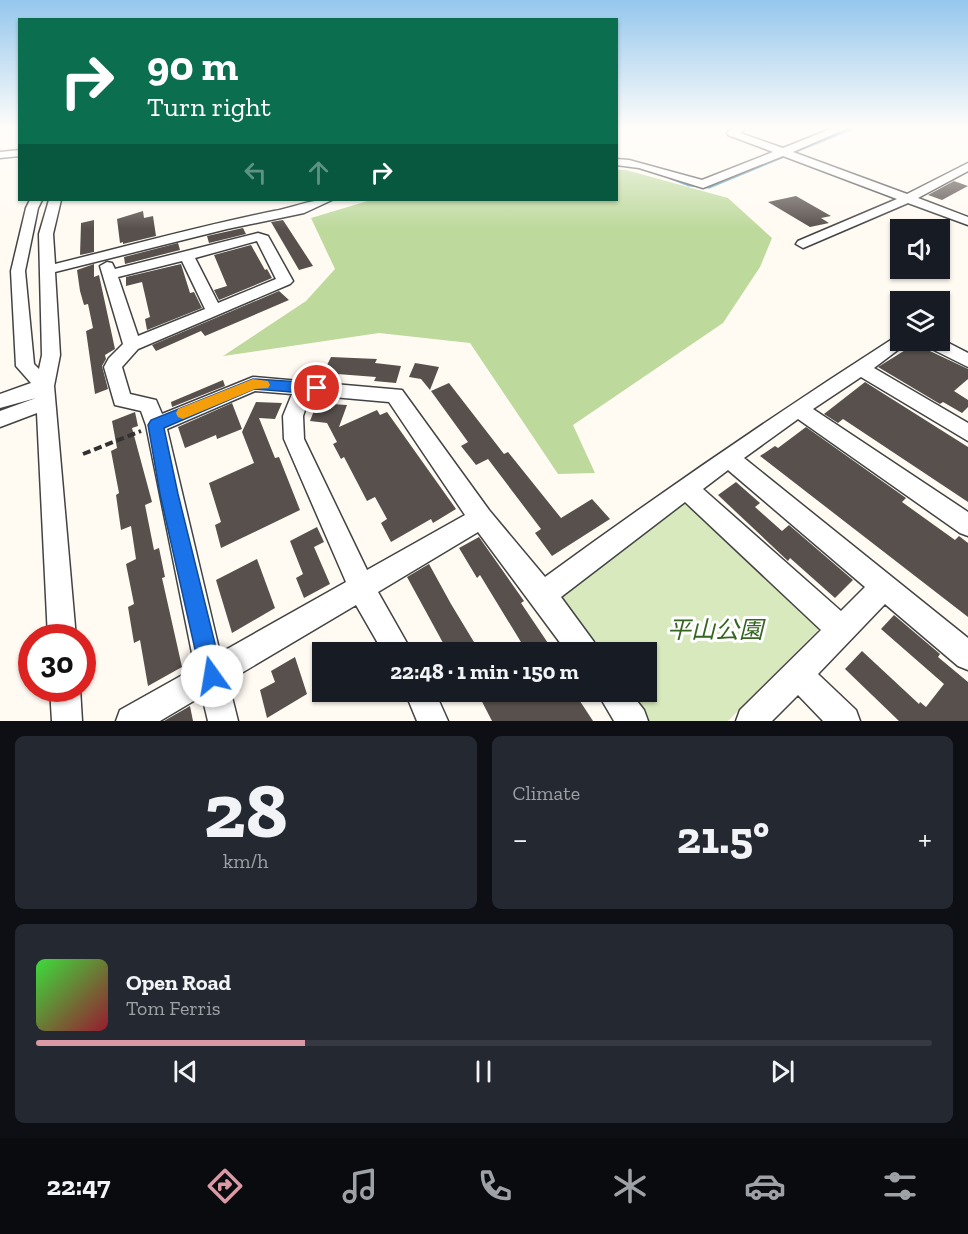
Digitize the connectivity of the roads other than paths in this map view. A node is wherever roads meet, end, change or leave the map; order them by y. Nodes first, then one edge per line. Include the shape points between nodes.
1 (618, 162) edge
2 (759, 162) edge
3 (808, 162) edge
4 (968, 166) edge
5 (907, 199) junction
6 (36, 201) edge
7 (55, 201) edge
8 (323, 201) edge
9 (968, 221) edge
10 (803, 244) dead end
11 (104, 255) junction
12 (187, 256) junction
13 (47, 270) junction
14 (111, 276) junction
15 (214, 310) junction
16 (132, 345) junction
17 (890, 349) edge
18 (949, 351) edge
19 (968, 361) edge
20 (861, 368) junction
21 (304, 387) junction
22 (45, 394) junction
23 (0, 401) edge
24 (798, 409) junction
25 (0, 419) edge
26 (156, 425) junction
27 (968, 433) edge
28 (728, 458) junction
29 (686, 488) junction
30 (481, 518) junction
31 (968, 525) edge
32 (361, 587) junction
33 (884, 587) junction
34 (543, 595) junction
35 (61, 624) edge
36 (842, 631) junction
37 (392, 642) edge
38 (577, 642) edge
39 (968, 656) edge
40 (798, 674) junction
41 (212, 676) junction
42 (66, 702) edge
43 (425, 702) edge
44 (619, 702) edge
45 (67, 721) edge
46 (131, 721) edge
47 (223, 721) edge
48 (434, 721) edge
49 (633, 721) edge
50 (751, 721) edge
51 (845, 721) edge

1 - 2 street via 643,164 703,184
3 - 5 street
4 - 5 street
5 - 9 street
5 - 10 street
6 - 22 street via 18,271 24,366
7 - 13 street via 46,234
8 - 11 street via 300,210
11 - 13 street
11 - 14 street
12 - 14 street
12 - 15 street
12 - 15 street via 258,237 263,239 285,281
13 - 22 street via 51,355
14 - 16 street
15 - 16 street
16 - 26 street via 113,367 122,400 149,405
17 - 20 street
18 - 19 street
20 - 24 street
20 - 27 street
21 - 26 street via 253,384
21 - 30 street via 395,395
21 - 32 street via 293,416 294,439
22 - 23 street
22 - 25 street
22 - 35 street
24 - 28 street
24 - 31 street
26 - 41 street
28 - 29 street
28 - 33 street
29 - 34 street
29 - 36 street
30 - 32 street
30 - 34 street
32 - 37 street
32 - 41 street
33 - 36 street
33 - 39 street
34 - 38 street
36 - 40 street
40 - 50 street
40 - 51 street
41 - 46 street
41 - 47 street
42 - 45 street
43 - 48 street
44 - 49 street

